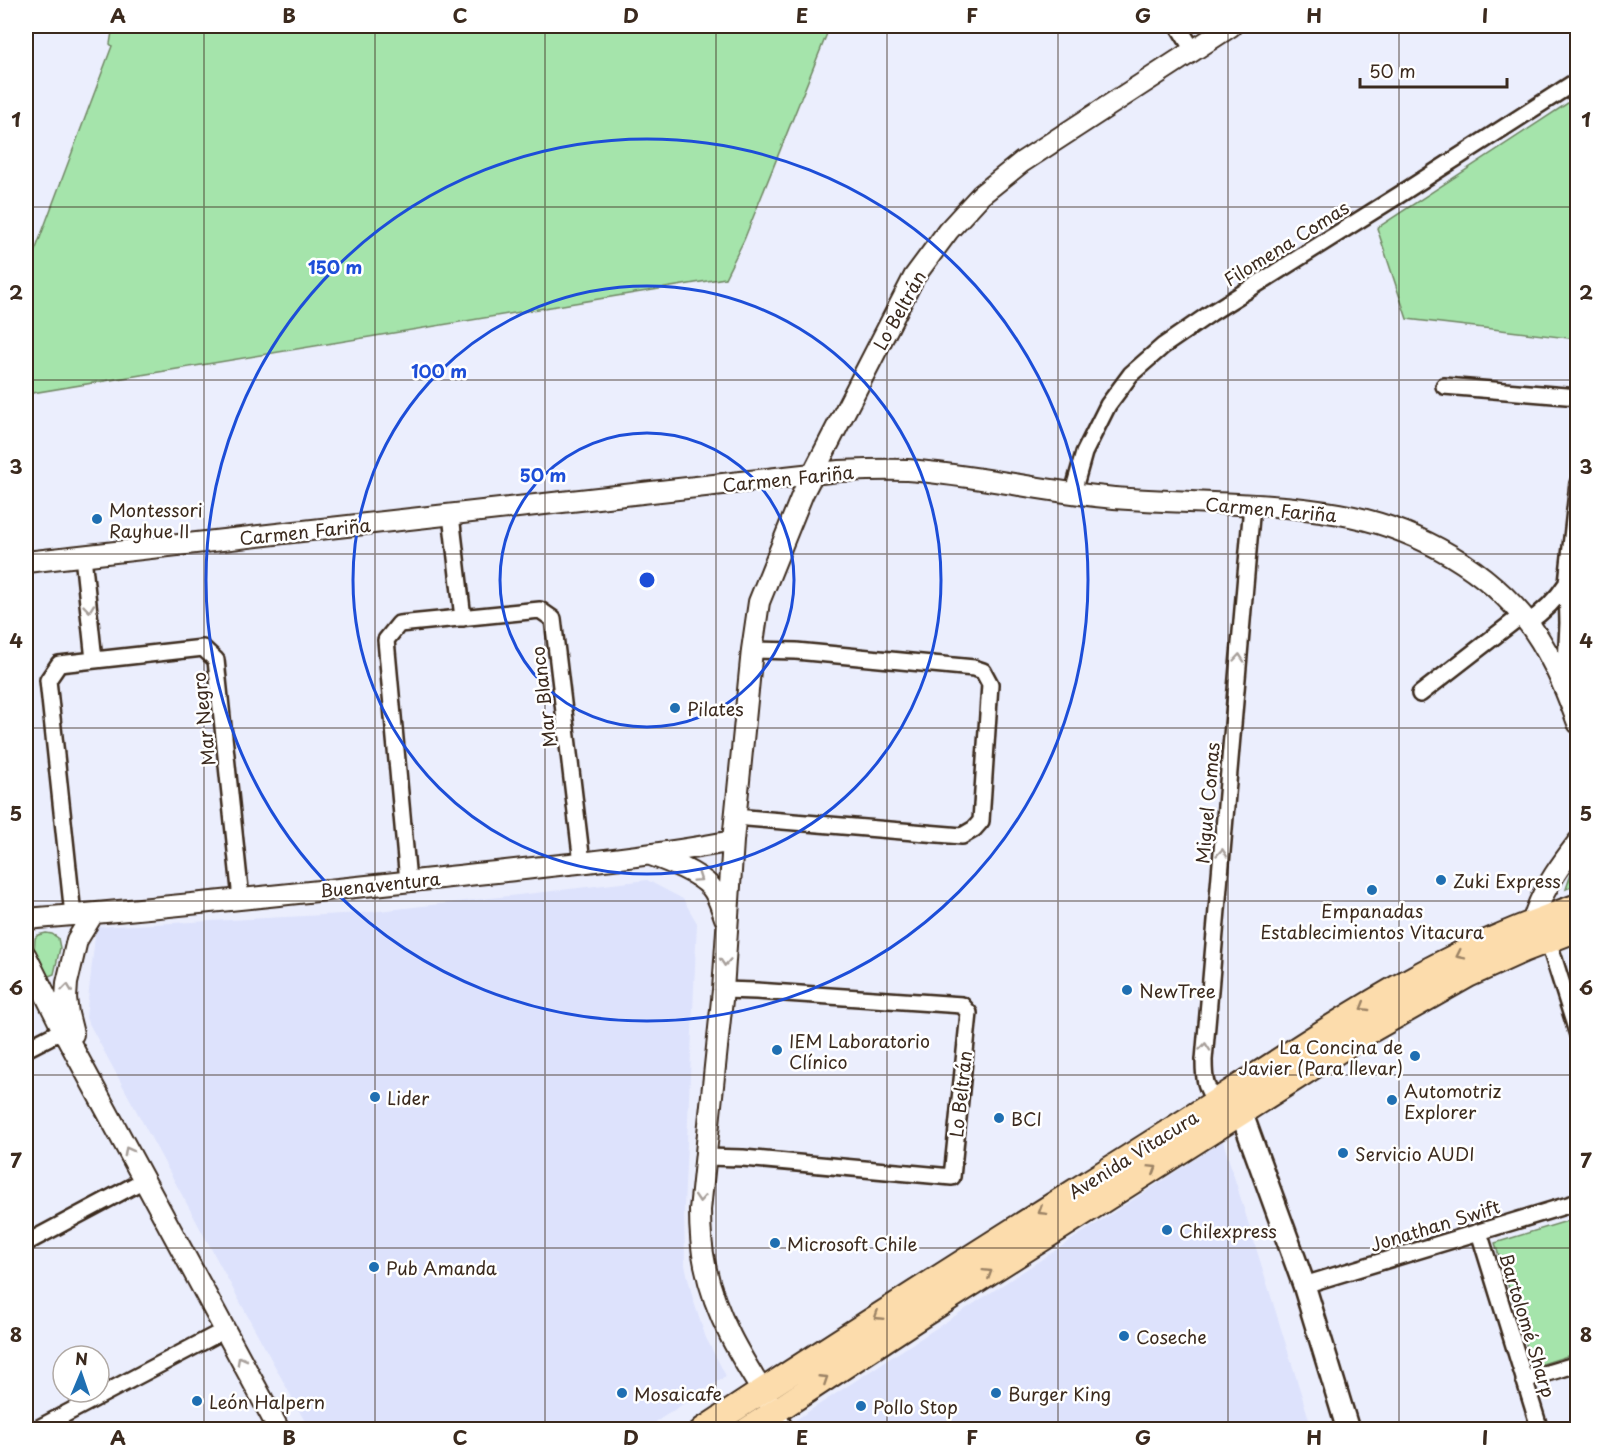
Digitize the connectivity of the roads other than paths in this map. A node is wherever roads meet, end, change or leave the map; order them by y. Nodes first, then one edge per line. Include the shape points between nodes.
1 (1178, 26) edge
2 (1231, 26) edge
3 (1193, 50) junction
4 (1578, 80) edge
5 (1444, 386) dead end
6 (1578, 397) edge
7 (814, 473) junction
8 (1578, 483) edge
9 (1073, 492) junction
10 (1252, 505) junction
11 (451, 515) junction
12 (83, 556) junction
13 (26, 562) edge
14 (1567, 583) junction
15 (463, 618) junction
16 (1525, 619) junction
17 (752, 650) junction
18 (94, 660) junction
19 (1565, 687) junction
20 (1420, 694) dead end
21 (1578, 723) edge
22 (735, 817) junction
23 (733, 841) junction
24 (1578, 842) edge
25 (648, 854) junction
26 (582, 863) junction
27 (408, 882) junction
28 (242, 900) junction
29 (1578, 906) edge
30 (93, 914) junction
31 (73, 915) junction
32 (26, 918) edge
33 (1533, 922) junction
34 (728, 923) junction
35 (1578, 929) edge
36 (1548, 940) junction
37 (1523, 950) junction
38 (26, 956) edge
39 (723, 990) junction
40 (63, 1030) junction
41 (1578, 1035) edge
42 (26, 1049) edge
43 (82, 1065) junction
44 (1230, 1102) junction
45 (706, 1157) junction
46 (144, 1180) junction
47 (1578, 1202) edge
48 (1479, 1232) junction
49 (26, 1243) edge
50 (1304, 1285) junction
51 (225, 1330) junction
52 (1578, 1364) edge
53 (1524, 1380) junction
54 (762, 1391) junction
55 (781, 1420) edge
56 (35, 1430) edge
57 (279, 1430) edge
58 (703, 1430) edge
59 (747, 1430) edge
60 (1348, 1430) edge
61 (1540, 1430) edge

1 - 3 street
2 - 3 street, Lo Beltrán
3 - 7 street, Lo Beltrán via 1022,162 981,195 948,231 914,277
4 - 9 street, Filomena Comas via 1163,346 1131,374 1108,405 1084,453
5 - 6 street
7 - 9 street, Carmen Fariña via 907,470
7 - 11 street, Carmen Fariña
7 - 17 street, Lo Beltrán via 759,602
8 - 14 street
9 - 10 street, Carmen Fariña
10 - 16 street, Carmen Fariña via 1341,514 1414,536 1479,575
44 -> 10 street, Miguel Comas via 1209,1092 1204,1080 1204,1060
11 - 12 street, Carmen Fariña
11 - 15 street
12 - 13 street, Carmen Fariña
12 -> 18 street
14 - 16 street via 1549,606
14 - 19 street
15 - 26 street, Mar Blanco via 540,610 554,619
15 - 27 street, Mar Blanco via 399,624 386,640
16 - 19 street, Carmen Fariña
16 - 20 street
17 - 22 street, Lo Beltrán
17 - 22 street via 983,671 990,684 981,821 962,836
18 - 28 street, Mar Negro via 203,648 216,660
18 - 31 street, Mar Negro via 59,664 48,680
19 - 21 street, Carmen Fariña
22 - 23 street, Lo Beltrán
23 - 25 street, Buenaventura
23 - 34 street, Lo Beltrán
24 - 33 street via 1547,889
25 - 26 street, Buenaventura
25 -> 34 street via 679,866 710,886
26 - 27 street, Buenaventura
27 - 28 street, Buenaventura
28 - 30 street, Buenaventura
29 - 33 main road, Avenida Vitacura
30 - 31 street, Buenaventura
43 -> 30 street via 68,1014 67,983 77,940
31 - 32 street, Buenaventura
33 - 37 street
33 -> 44 main road, Avenida Vitacura via 1453,958 1360,1010
34 -> 39 street, Lo Beltrán
35 - 36 main road, Avenida Vitacura
36 - 37 main road, Avenida Vitacura
36 - 41 street
37 - 44 main road, Avenida Vitacura via 1468,975
38 - 40 street
39 - 45 street, Lo Beltrán
39 - 45 street, Lo Beltrán via 962,1005 969,1013 952,1178
40 - 42 street
40 - 43 street
46 -> 43 street
44 - 50 main road
44 -> 54 main road, Avenida Vitacura via 1006,1234
55 -> 44 main road, Avenida Vitacura via 916,1319
45 -> 54 street, Lo Beltrán via 700,1210 704,1264 730,1338
46 - 49 street
46 - 51 street
47 - 48 street, Jonathan Swift
48 - 50 street, Jonathan Swift
48 - 53 street, Bartolomé Sharp
50 - 60 main road
51 - 56 street
57 -> 51 street
52 - 53 street
53 - 61 street, Bartolomé Sharp
54 - 55 street, Lo Beltrán
54 - 58 main road, Avenida Vitacura
55 - 59 main road, Avenida Vitacura

